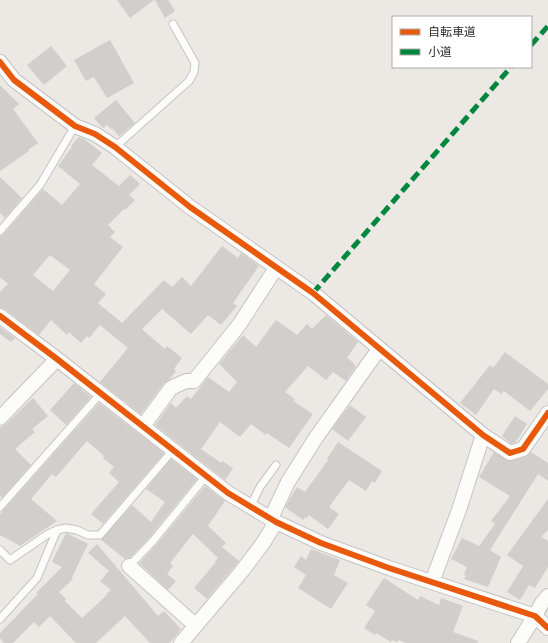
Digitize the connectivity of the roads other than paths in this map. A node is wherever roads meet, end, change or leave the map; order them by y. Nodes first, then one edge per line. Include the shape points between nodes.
1 (173, 24) dead end
2 (0, 62) edge
3 (75, 126) junction
4 (115, 147) junction
5 (0, 230) edge
6 (276, 268) junction
7 (0, 316) edge
8 (379, 349) junction
9 (57, 359) junction
10 (101, 393) junction
11 (548, 413) edge
12 (0, 418) edge
13 (143, 426) junction
14 (483, 435) junction
15 (173, 450) junction
16 (276, 465) dead end
17 (206, 476) junction
18 (0, 507) edge
19 (250, 507) junction
20 (273, 520) junction
21 (57, 530) junction
22 (0, 550) edge
23 (129, 566) joint
24 (432, 582) junction
25 (548, 596) edge
26 (535, 616) junction
27 (0, 620) edge
28 (195, 625) junction
29 (548, 628) edge
30 (181, 643) edge
31 (518, 643) edge

1 - 4 lane via 195,63 194,72 189,81
2 - 3 street via 14,80
3 - 4 street via 95,134
3 - 5 lane via 40,185
4 - 6 street via 190,207
6 - 8 street via 313,293
6 - 13 street via 239,326 194,381 186,381 171,388
7 - 9 street
8 - 14 street
8 - 20 street via 288,482
9 - 10 street
9 - 12 street
10 - 13 street
10 - 18 lane
11 - 14 street via 524,449 510,452
13 - 15 street
14 - 24 street
15 - 17 street
15 - 21 lane via 100,535 88,535 66,528
16 - 19 lane via 260,487
17 - 19 street
17 - 23 lane
19 - 20 street
20 - 24 street via 321,543
20 - 28 street via 263,543
21 - 22 lane via 10,560
21 - 27 lane via 37,578
23 - 28 street
24 - 26 street
25 - 26 street
26 - 29 street
26 - 31 street
28 - 30 street

